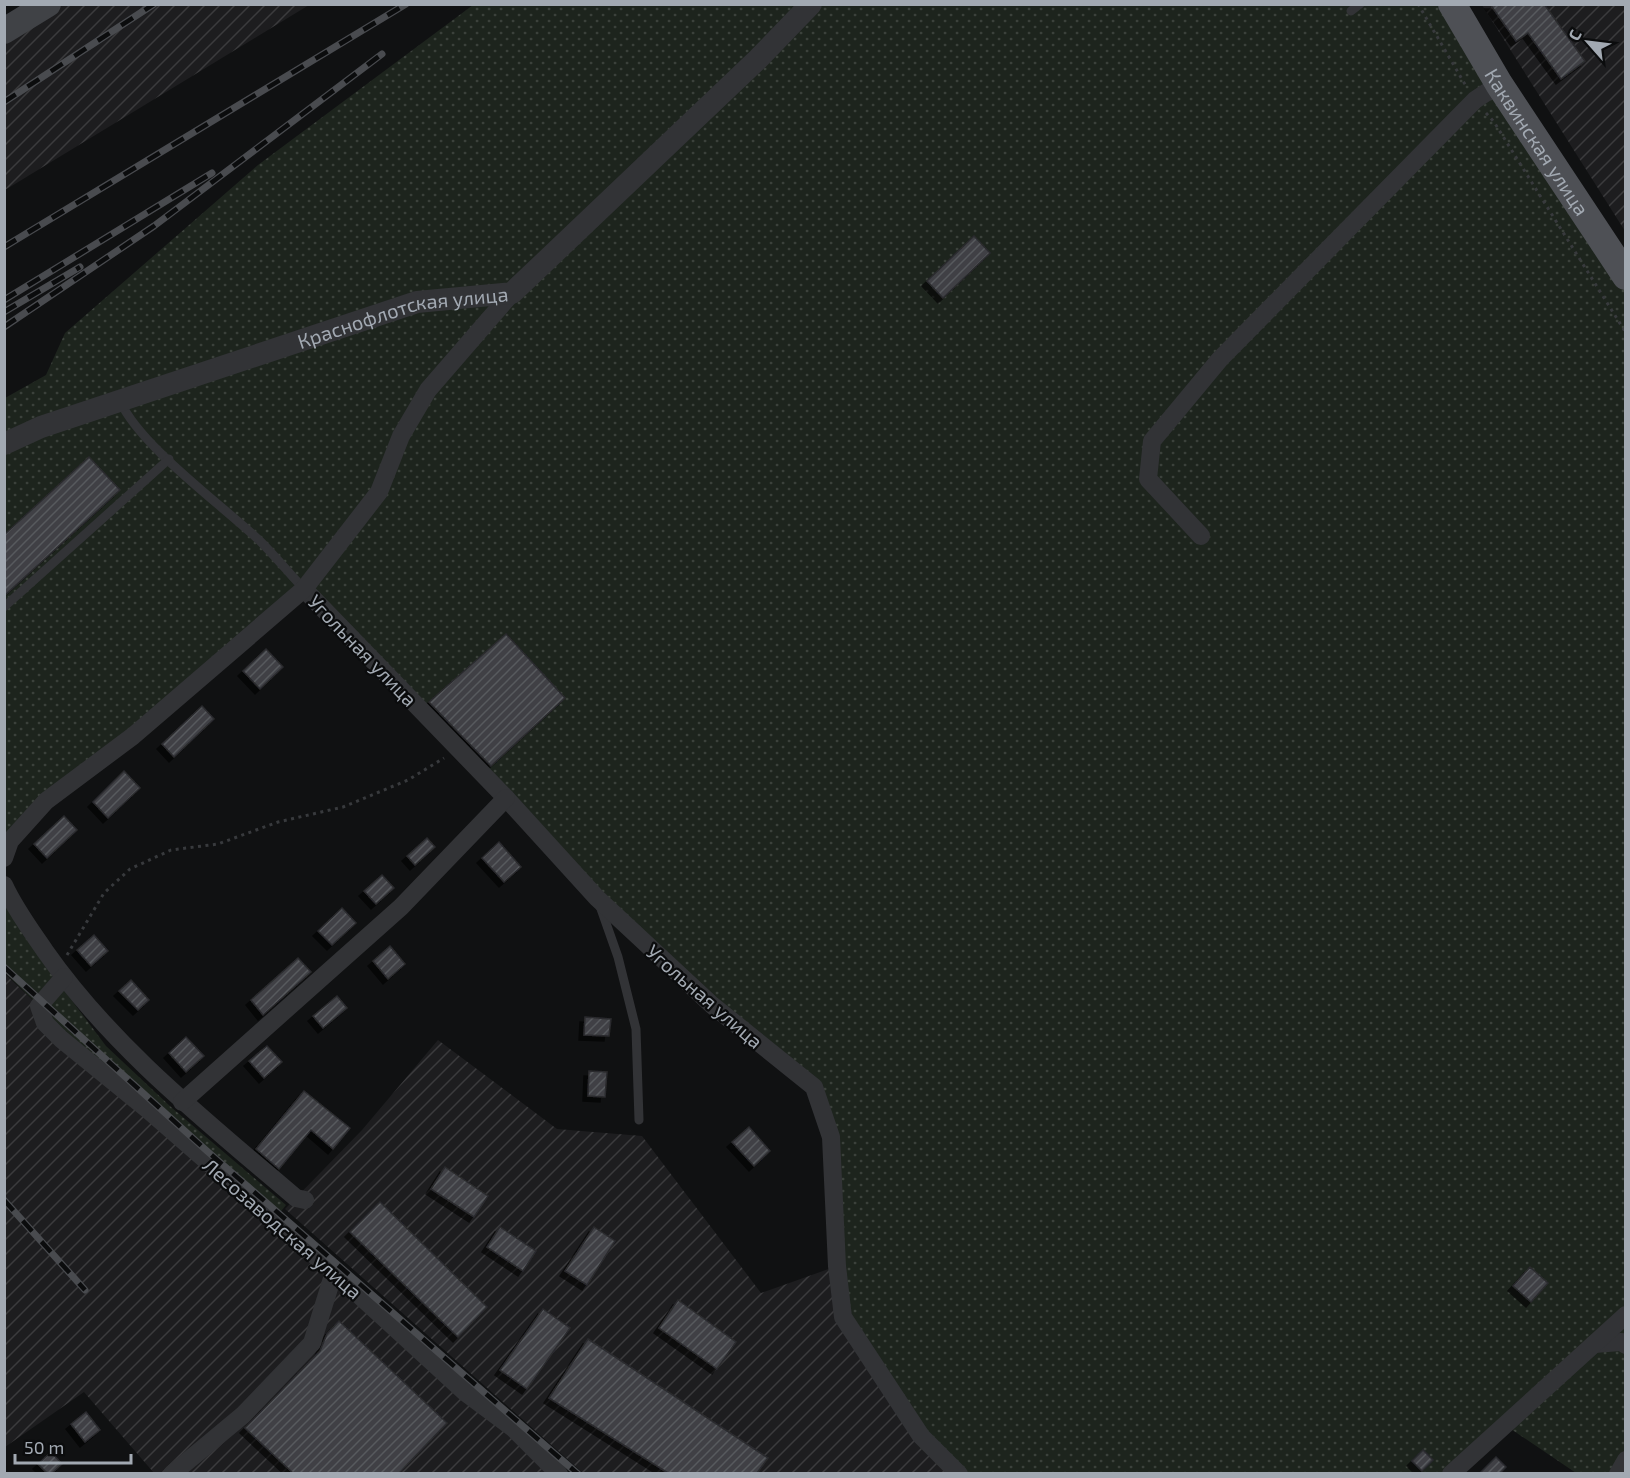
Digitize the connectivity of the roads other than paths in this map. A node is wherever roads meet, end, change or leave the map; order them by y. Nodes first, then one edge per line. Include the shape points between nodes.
1 (48, 4) edge
2 (811, 4) edge
3 (1360, 4) edge
4 (1452, 4) edge
5 (1351, 11) dead end
6 (4, 31) edge
7 (1499, 84) junction
8 (1626, 276) edge
9 (512, 293) junction
10 (120, 401) junction
11 (4, 444) edge
12 (169, 459) junction
13 (1201, 536) dead end
14 (304, 589) junction
15 (4, 607) edge
16 (506, 798) junction
17 (4, 858) edge
18 (4, 885) edge
19 (597, 898) junction
20 (64, 977) junction
21 (182, 1102) junction
22 (639, 1120) dead end
23 (305, 1200) dead end
24 (334, 1272) junction
25 (1626, 1315) edge
26 (1594, 1344) junction
27 (1626, 1345) edge
28 (1626, 1460) edge
29 (172, 1473) edge
30 (560, 1473) edge
31 (959, 1473) edge
32 (1451, 1473) edge
33 (1618, 1473) edge

1 - 6 main road
2 - 9 street, Краснофлотская улица
3 - 5 lane
4 - 7 main road, Каквинская улица
7 - 8 main road, Каквинская улица
7 - 13 street via 1475,100 1220,359 1152,441 1148,479
9 - 10 street, Краснофлотская улица via 417,302
9 - 14 street via 428,390 401,436 379,492
10 - 11 street, Краснофлотская улица via 41,427
10 - 12 lane via 127,417
12 - 14 lane via 261,543
12 - 15 lane
14 - 16 street, Угольная улица
14 - 17 street via 133,736 46,801 10,841
16 - 19 street, Угольная улица
16 - 21 street via 401,907
18 - 20 street via 14,907
19 - 22 lane via 618,957 636,1029
19 - 31 street, Угольная улица via 712,1005 814,1087 831,1137 843,1317 921,1436
20 - 21 street via 131,1053
20 - 24 street, Лесозаводская улица via 39,1006 45,1023
21 - 23 street via 296,1198
24 - 29 street via 312,1343 243,1415
24 - 30 street, Лесозаводская улица
25 - 26 street
26 - 27 street
26 - 32 street
28 - 33 street

